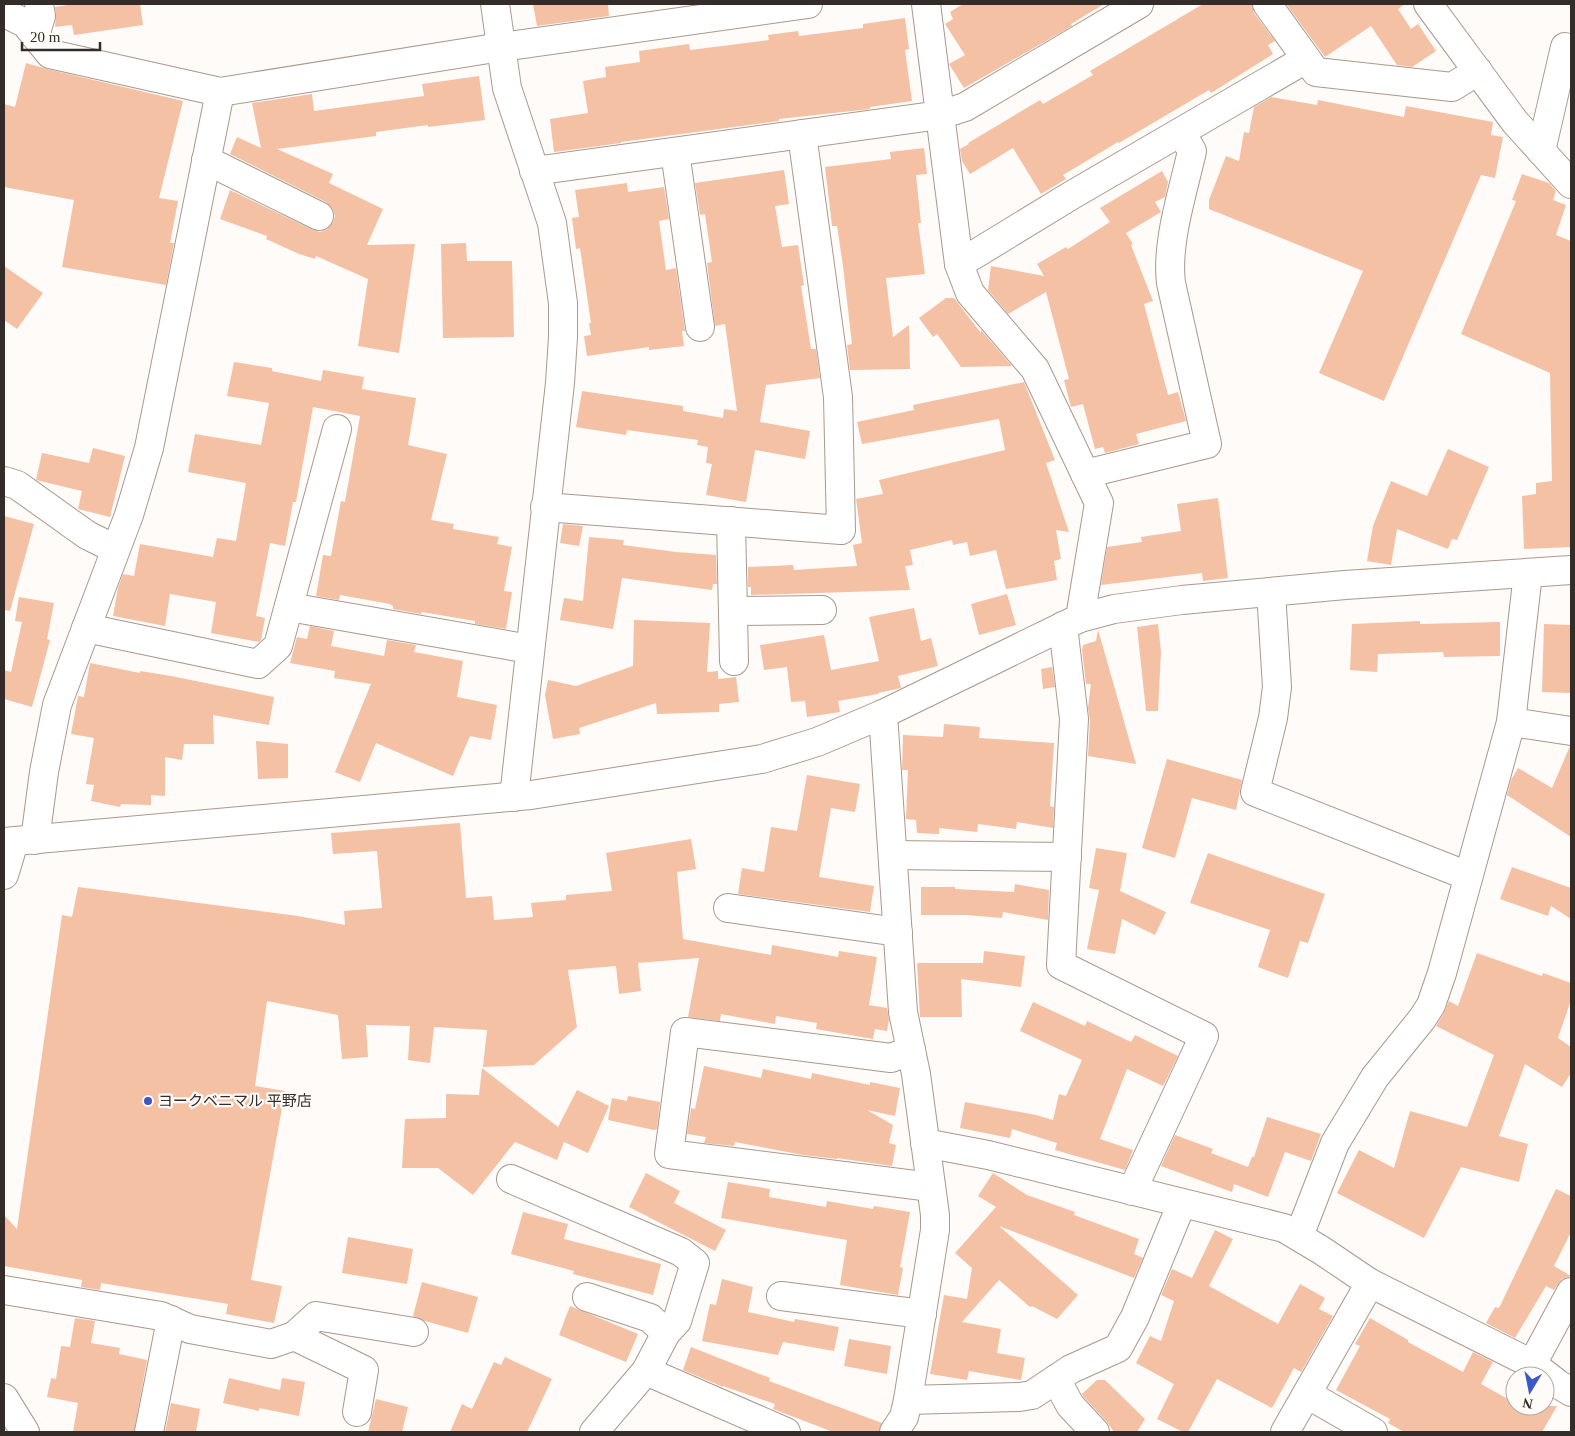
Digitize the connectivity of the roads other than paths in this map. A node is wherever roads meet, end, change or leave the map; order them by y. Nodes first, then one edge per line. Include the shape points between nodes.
1 (40, 4) edge
2 (495, 4) edge
3 (808, 4) edge
4 (926, 4) edge
5 (1139, 4) edge
6 (1267, 4) edge
7 (1428, 4) edge
8 (4, 13) edge
9 (35, 36) junction
10 (501, 47) junction
11 (1565, 47) dead end
12 (1306, 59) junction
13 (1478, 72) junction
14 (220, 92) junction
15 (940, 115) junction
16 (1180, 132) junction
17 (802, 134) junction
18 (1541, 151) junction
19 (675, 152) junction
20 (206, 160) junction
21 (534, 172) junction
22 (1571, 184) edge
23 (319, 216) dead end
24 (959, 264) junction
25 (700, 327) dead end
26 (337, 429) dead end
27 (1085, 474) junction
28 (4, 482) edge
29 (545, 507) junction
30 (731, 521) junction
31 (115, 549) junction
32 (1571, 570) edge
33 (1528, 573) junction
34 (1271, 592) junction
35 (289, 607) junction
36 (822, 610) dead end
37 (733, 611) junction
38 (1072, 622) junction
39 (86, 628) junction
40 (530, 650) junction
41 (734, 661) dead end
42 (884, 714) junction
43 (1511, 722) junction
44 (1571, 731) edge
45 (514, 797) junction
46 (18, 841) edge
47 (893, 855) junction
48 (1067, 857) junction
49 (4, 874) edge
50 (1468, 876) junction
51 (728, 908) dead end
52 (898, 932) junction
53 (911, 1050) junction
54 (925, 1142) junction
55 (511, 1179) dead end
56 (931, 1187) junction
57 (1132, 1191) junction
58 (1182, 1203) junction
59 (1299, 1236) junction
60 (1370, 1283) junction
61 (4, 1290) edge
62 (1571, 1292) edge
63 (781, 1296) dead end
64 (587, 1297) dead end
65 (922, 1314) junction
66 (171, 1320) junction
67 (414, 1332) dead end
68 (666, 1333) junction
69 (294, 1336) junction
70 (1532, 1364) junction
71 (646, 1371) junction
72 (1056, 1379) junction
73 (1571, 1392) edge
74 (1307, 1394) junction
75 (4, 1398) edge
76 (358, 1412) dead end
77 (906, 1420) edge
78 (25, 1432) edge
79 (149, 1432) edge
80 (594, 1432) edge
81 (786, 1432) edge
82 (1095, 1432) edge
83 (1285, 1432) edge
84 (1373, 1432) edge

1 - 9 main road via 41,16
2 - 10 main road
3 - 10 main road
4 - 15 main road
5 - 15 main road via 965,107
6 - 12 main road
7 - 13 main road
8 - 9 main road via 25,23
9 - 14 main road via 50,54
10 - 14 main road
10 - 21 main road via 507,88
11 - 18 main road
12 - 13 main road via 1316,72 1452,87
12 - 16 main road
13 - 18 main road
14 - 20 main road
15 - 17 main road
15 - 24 main road
16 - 24 main road
16 - 27 main road via 1192,151 1172,243 1170,283 1207,444
17 - 19 main road
17 - 30 main road via 838,397 841,530
18 - 22 main road
19 - 21 main road
19 - 25 main road
20 - 23 main road
20 - 31 main road via 149,448
21 - 29 main road via 552,223 563,303 560,383
24 - 27 main road via 970,293 1035,369
26 - 35 main road
27 - 38 main road via 1098,503
28 - 31 main road via 17,485 87,535
29 - 30 main road
29 - 40 main road
30 - 37 main road
31 - 39 main road
32 - 33 main road
33 - 34 main road
33 - 43 main road
34 - 38 main road via 1114,609
34 - 50 main road via 1277,687 1255,792
35 - 39 main road via 278,646 258,664
35 - 40 main road
36 - 37 main road
37 - 41 main road
38 - 42 main road
38 - 48 main road via 1074,719
39 - 46 main road via 57,705 44,772
40 - 45 main road
42 - 45 main road via 818,742 762,759
42 - 47 main road
43 - 44 main road
43 - 50 main road
45 - 46 main road
46 - 49 main road
47 - 48 main road
47 - 52 main road
48 - 57 main road via 1061,965 1204,1036
50 - 59 main road via 1431,1005 1375,1078 1344,1128
51 - 52 main road
52 - 53 main road via 903,1012
53 - 54 main road
53 - 56 main road via 891,1058 685,1032 669,1154
54 - 56 main road
54 - 57 main road
55 - 68 main road via 681,1252 695,1262 677,1321
56 - 65 main road via 935,1230
57 - 58 main road
58 - 59 main road via 1284,1228
58 - 72 main road via 1118,1348
59 - 60 main road
60 - 70 main road
60 - 74 main road
61 - 66 main road
62 - 70 main road
63 - 65 main road
64 - 68 main road via 650,1318
65 - 77 main road
66 - 69 main road via 190,1329 271,1344
66 - 79 main road
67 - 69 main road via 316,1316
68 - 71 main road
69 - 76 main road via 364,1370
70 - 73 main road
71 - 80 main road
71 - 81 main road
72 - 77 main road via 1032,1395
72 - 82 main road via 1070,1405
74 - 83 main road
74 - 84 main road
75 - 78 main road

